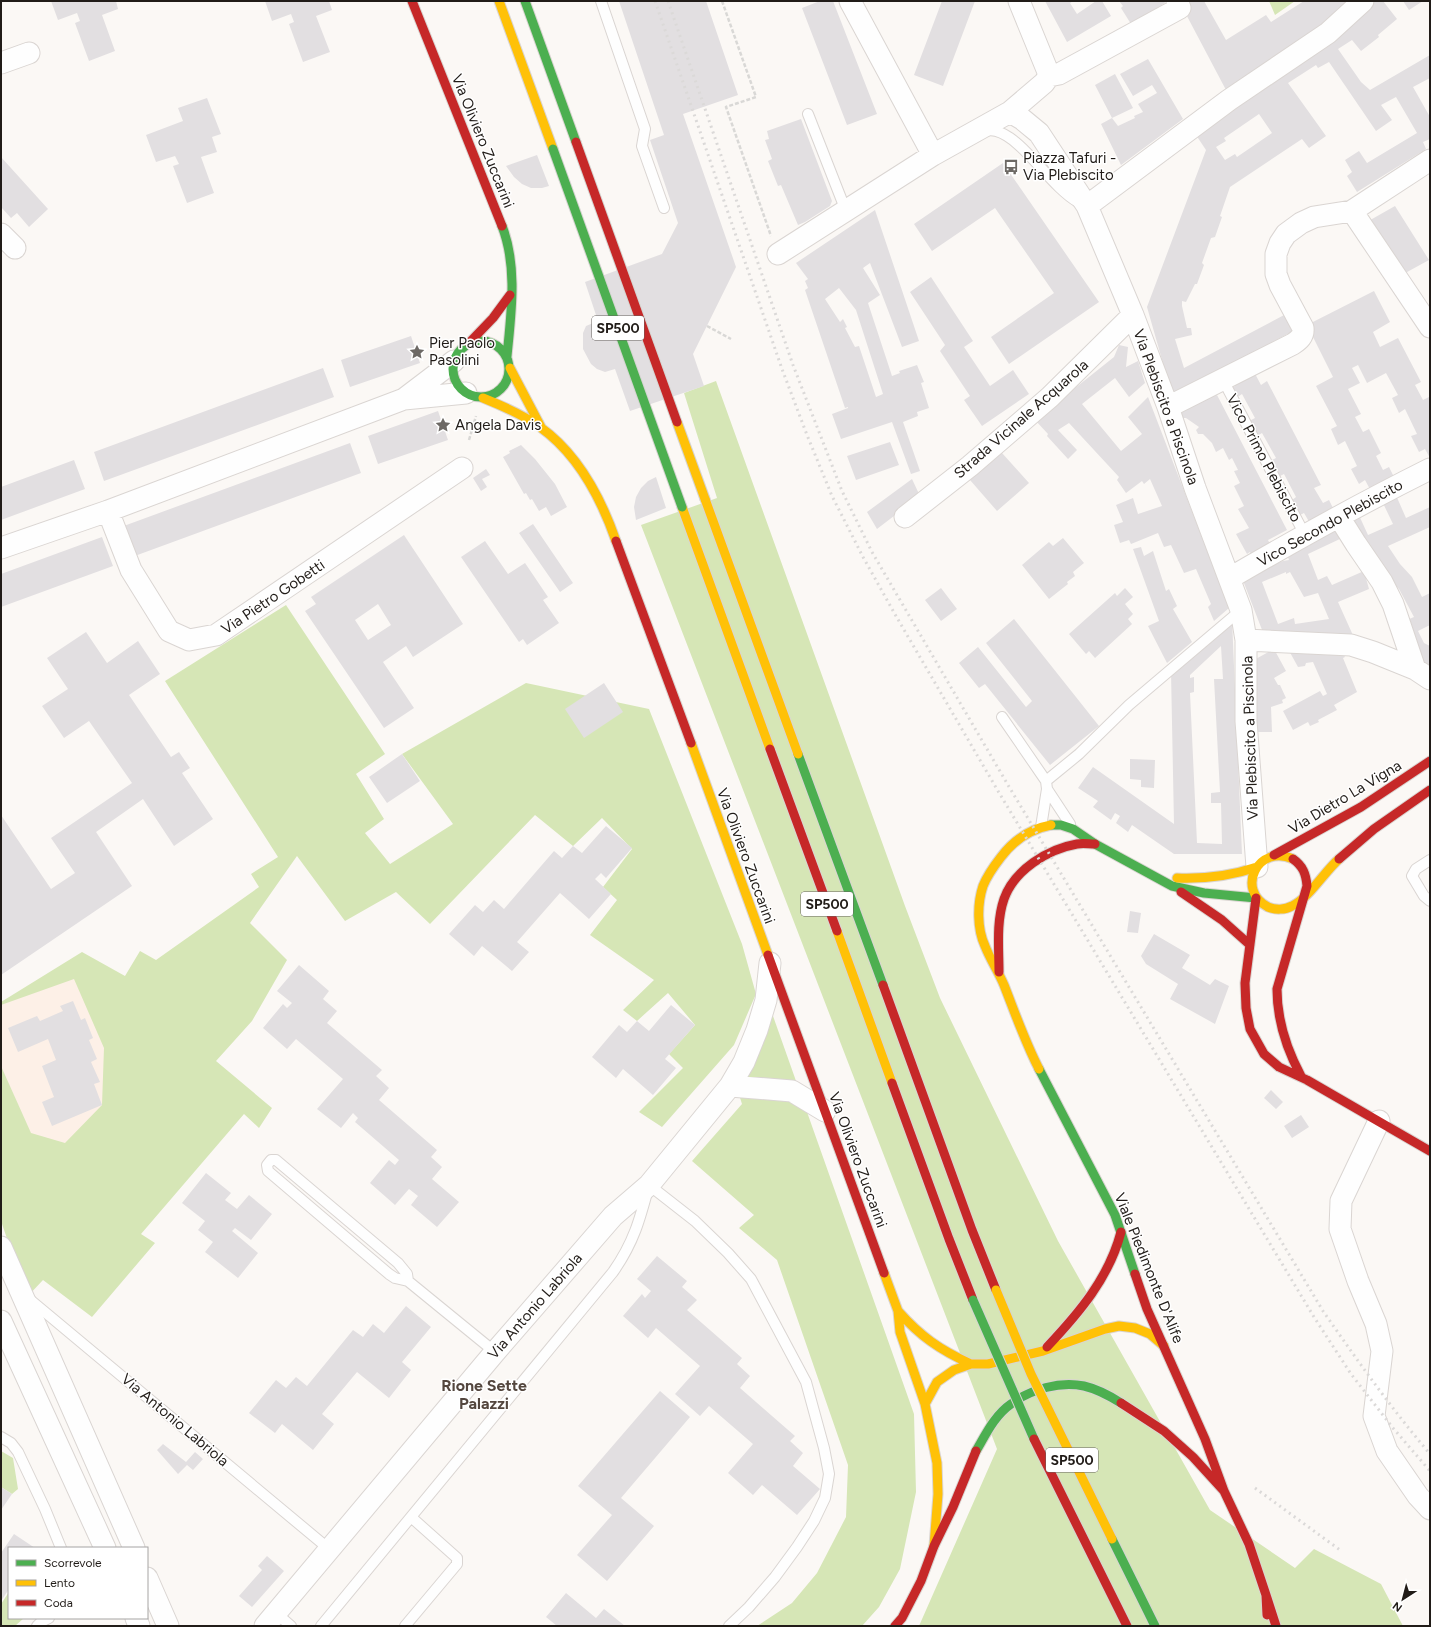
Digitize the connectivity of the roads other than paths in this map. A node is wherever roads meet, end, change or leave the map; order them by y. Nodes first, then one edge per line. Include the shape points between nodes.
1 (412, 1) edge
2 (499, 1) edge
3 (525, 1) edge
4 (601, 1) edge
5 (850, 1) edge
6 (1019, 1) edge
7 (1363, 1) edge
8 (1178, 5) edge
9 (29, 53) dead end
10 (1, 63) edge
11 (1049, 76) junction
12 (1010, 112) junction
13 (808, 114) dead end
14 (978, 130) junction
15 (934, 155) junction
16 (1430, 160) edge
17 (1087, 206) junction
18 (664, 208) dead end
19 (846, 211) junction
20 (1352, 212) junction
21 (778, 254) road end
22 (510, 295) junction
23 (1133, 315) junction
24 (1430, 327) edge
25 (469, 343) junction
26 (507, 356) junction
27 (454, 361) junction
28 (510, 368) junction
29 (1223, 380) junction
30 (474, 396) junction
31 (404, 400) junction
32 (1168, 407) junction
33 (541, 427) junction
34 (462, 468) dead end
35 (1430, 469) edge
36 (108, 511) junction
37 (904, 517) dead end
38 (1339, 517) junction
39 (1305, 535) junction
40 (1, 548) edge
41 (1230, 578) junction
42 (1242, 610) junction
43 (1246, 640) junction
44 (1422, 674) edge
45 (1002, 717) dead end
46 (1430, 761) edge
47 (1046, 785) junction
48 (1430, 790) edge
49 (1041, 828) junction
50 (1073, 829) junction
51 (1095, 844) junction
52 (1274, 855) junction
53 (1430, 860) edge
54 (1256, 867) junction
55 (1156, 878) junction
56 (1172, 886) junction
57 (1256, 898) junction
58 (1303, 898) junction
59 (1430, 901) edge
60 (1250, 945) junction
61 (770, 963) junction
62 (999, 973) junction
63 (1301, 1076) junction
64 (730, 1086) junction
65 (825, 1111) junction
66 (1380, 1122) junction
67 (1430, 1151) edge
68 (649, 1185) junction
69 (1121, 1232) junction
70 (1, 1247) edge
71 (408, 1281) junction
72 (21, 1291) junction
73 (898, 1311) junction
74 (1, 1321) edge
75 (1164, 1346) junction
76 (1043, 1351) junction
77 (495, 1352) junction
78 (971, 1364) junction
79 (925, 1404) junction
80 (1, 1437) edge
81 (1224, 1491) junction
82 (1430, 1509) edge
83 (411, 1517) junction
84 (934, 1546) junction
85 (61, 1547) edge
86 (105, 1547) edge
87 (134, 1547) edge
88 (329, 1549) junction
89 (148, 1580) edge
90 (1266, 1595) junction
91 (47, 1619) edge
92 (277, 1622) edge
93 (37, 1626) edge
94 (168, 1626) edge
95 (321, 1626) edge
96 (405, 1626) edge
97 (729, 1626) edge
98 (895, 1626) edge
99 (1127, 1626) edge
100 (1155, 1626) edge
101 (1268, 1626) edge
102 (1276, 1626) edge

1 - 22 main road, Via Oliviero Zuccarini via 505,233 512,262
2 - 99 main road, SP500, bridge via 972,1300 1047,1466
3 - 100 main road, SP500, bridge via 972,1230 1034,1381
4 - 18 lane via 645,129 642,146
5 - 15 street
6 - 11 street
7 - 17 street via 1328,34 1229,100
8 - 11 street via 1124,39 1059,74
9 - 10 street
11 - 12 street
12 - 14 street
12 - 17 street, Via Plebiscito a Piscinola via 1039,132
13 - 19 lane
14 - 15 street
14 - 17 lane via 996,131 1007,136 1061,190
15 - 19 street
16 - 20 street
17 - 23 street, Via Plebiscito a Piscinola
19 - 21 street
20 - 24 street
20 - 29 street, Vico Primo Plebiscito via 1314,217 1286,234 1276,254 1276,274 1303,331 1300,340
22 - 25 main road via 493,318
22 - 26 main road, Via Oliviero Zuccarini
23 - 32 street, Via Plebiscito a Piscinola
23 - 37 street, Strada Vicinale Acquarola via 1050,397 970,466
25 - 26 main road via 486,341 501,349
25 - 27 main road via 457,354
26 - 28 main road, Via Oliviero Zuccarini
27 - 30 main road, Via Oliviero Zuccarini via 454,379 459,388
27 - 31 street
28 - 30 main road via 509,377 502,389 491,396
28 - 33 main road, Via Oliviero Zuccarini
29 - 32 street, Vico Primo Plebiscito
29 - 39 lane, Vico Primo Plebiscito
30 - 31 street
30 - 33 main road, Via Oliviero Zuccarini via 503,407
31 - 36 street
32 - 41 street, Via Plebiscito a Piscinola via 1195,488
33 - 61 main road, Via Oliviero Zuccarini via 580,468 610,523
34 - 36 street, Via Pietro Gobetti via 216,635 189,640 169,631 131,570
35 - 38 street, Vico Secondo Plebiscito
36 - 40 street
38 - 39 street, Vico Secondo Plebiscito
38 - 44 street via 1382,582
39 - 41 street, Vico Secondo Plebiscito
41 - 42 street, Via Plebiscito a Piscinola
42 - 43 street, Via Plebiscito a Piscinola
42 - 47 lane via 1129,706
43 - 44 street via 1351,645
43 - 54 street, Via Plebiscito a Piscinola via 1246,721
45 - 47 lane
46 - 52 main road, Via Dietro La Vigna via 1361,807
47 - 49 lane
47 - 50 lane
48 - 58 main road via 1368,834 1334,864
49 - 50 main road, Viale Piedimonte D'Alife via 1061,825
49 - 62 main road, Viale Piedimonte D'Alife via 1027,833 1008,848 983,886 978,922 984,945
50 - 51 main road, Viale Piedimonte D'Alife
51 - 55 main road, Viale Piedimonte D'Alife
51 - 62 main road, Viale Piedimonte D'Alife via 1077,844 1045,855 1026,868 1015,881 1003,900
52 - 54 main road via 1264,859
52 - 58 main road via 1285,855 1295,859 1303,867 1308,883
53 - 59 lane via 1414,870 1412,876
54 - 55 main road, Viale Piedimonte D'Alife via 1238,873 1195,879
54 - 57 main road via 1252,877
55 - 56 main road, Viale Piedimonte D'Alife
56 - 57 main road, Viale Piedimonte D'Alife via 1204,893
56 - 60 main road via 1222,920
57 - 58 main road via 1269,908 1279,910 1290,908
57 - 60 main road
58 - 63 main road via 1277,989 1282,1034
60 - 63 main road via 1245,983 1250,1029 1264,1054 1279,1067
61 - 64 street, Via Antonio Labriola via 766,1000 757,1030 744,1062
61 - 65 main road, Via Oliviero Zuccarini
62 - 69 main road, Viale Piedimonte D'Alife via 1028,1049 1115,1215
63 - 66 main road
64 - 65 street via 792,1091
64 - 68 street, Via Antonio Labriola
65 - 73 main road, Via Oliviero Zuccarini
66 - 67 main road
66 - 82 street via 1341,1201 1340,1229 1376,1324 1382,1351 1374,1416 1387,1451
68 - 77 street, Via Antonio Labriola via 613,1216
68 - 83 lane via 633,1239 613,1272
68 - 97 lane via 695,1221 751,1279 806,1382 828,1468 825,1498 814,1521 775,1577
69 - 75 main road, Viale Piedimonte D'Alife via 1147,1309
69 - 76 main road via 1114,1256 1094,1292
70 - 72 street, Via Antonio Labriola
71 - 71 lane via 404,1268 276,1160 269,1161 268,1171 389,1274
71 - 77 lane
72 - 87 street, Via Antonio Labriola
72 - 88 lane, Via Antonio Labriola
73 - 78 main road, Via Oliviero Zuccarini via 915,1332 932,1345
73 - 79 main road, Via Oliviero Zuccarini via 900,1332
74 - 86 street
75 - 76 main road via 1150,1334 1135,1328 1119,1326 1088,1334
75 - 81 main road, Viale Piedimonte D'Alife via 1205,1439
76 - 78 main road via 988,1364
77 - 88 street, Via Antonio Labriola
78 - 79 main road via 942,1377
79 - 84 main road, Via Oliviero Zuccarini via 937,1463 938,1494
80 - 85 lane via 18,1452
81 - 84 main road via 1193,1457 1142,1415 1110,1396 1084,1386 1054,1385 1028,1394 1010,1404 992,1423 974,1454
81 - 90 main road via 1250,1544
83 - 95 lane
83 - 96 lane via 458,1561
84 - 98 main road via 921,1581 902,1618
88 - 92 street, Via Antonio Labriola
89 - 94 street
90 - 101 main road
90 - 102 main road
91 - 93 lane

